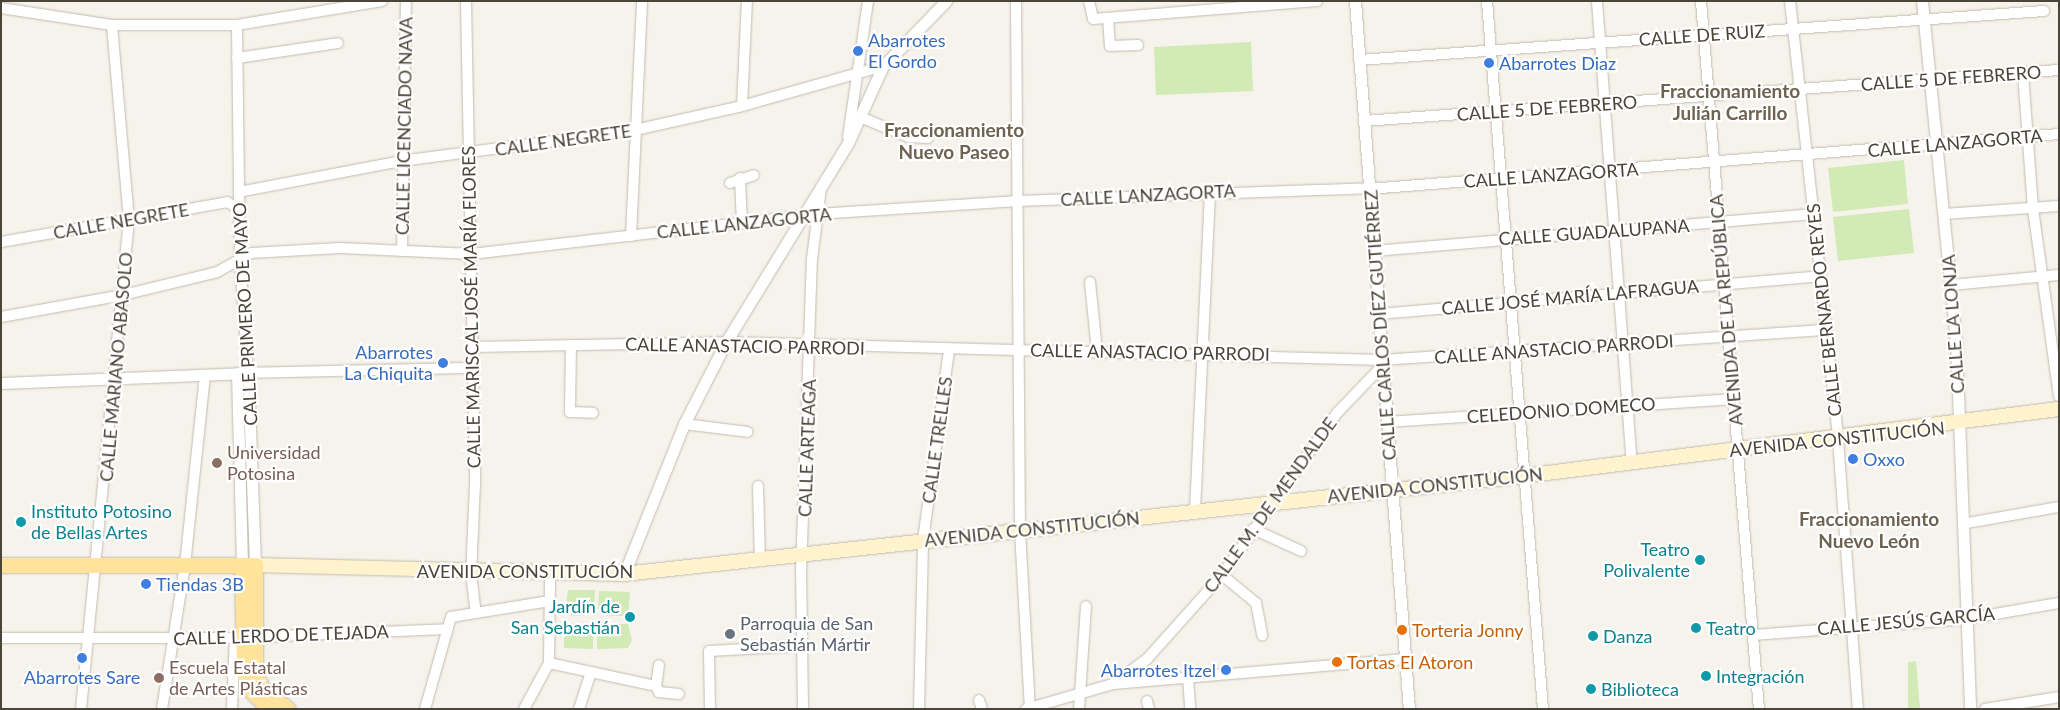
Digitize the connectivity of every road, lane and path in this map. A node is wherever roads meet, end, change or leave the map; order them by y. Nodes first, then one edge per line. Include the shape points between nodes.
1 (382, 1) edge
2 (406, 1) edge
3 (466, 1) edge
4 (642, 1) edge
5 (747, 1) edge
6 (868, 1) edge
7 (946, 1) edge
8 (1016, 1) edge
9 (1089, 1) edge
10 (1316, 1) edge
11 (1355, 1) edge
12 (1488, 1) edge
13 (1597, 1) edge
14 (1701, 1) edge
15 (1790, 1) edge
16 (1922, 1) edge
17 (1, 8) edge
18 (2044, 11) dead end
19 (1108, 18) junction
20 (1924, 19) junction
21 (112, 25) junction
22 (237, 25) junction
23 (1794, 28) junction
24 (1704, 35) junction
25 (1600, 42) junction
26 (338, 43) dead end
27 (1138, 45) dead end
28 (1491, 50) junction
29 (236, 58) junction
30 (1359, 60) junction
31 (883, 66) junction
32 (2059, 70) edge
33 (2023, 73) junction
34 (856, 76) junction
35 (1930, 80) junction
36 (1801, 89) junction
37 (1709, 96) junction
38 (1605, 104) junction
39 (742, 106) junction
40 (1496, 111) junction
41 (860, 118) junction
42 (1364, 121) junction
43 (635, 130) junction
44 (2059, 134) edge
45 (928, 138) dead end
46 (2030, 138) junction
47 (848, 143) junction
48 (1937, 145) junction
49 (468, 154) junction
50 (1808, 155) junction
51 (401, 162) junction
52 (1714, 162) junction
53 (1610, 170) junction
54 (754, 175) dead end
55 (740, 178) junction
56 (1502, 178) junction
57 (730, 183) dead end
58 (1370, 185) junction
59 (821, 188) junction
60 (239, 192) junction
61 (1210, 192) junction
62 (1019, 201) junction
63 (2059, 206) edge
64 (2033, 208) junction
65 (239, 209) junction
66 (817, 214) junction
67 (1814, 214) junction
68 (1944, 214) junction
69 (802, 217) junction
70 (129, 220) junction
71 (742, 222) junction
72 (1719, 222) junction
73 (1614, 232) junction
74 (631, 236) junction
75 (1506, 237) junction
76 (1, 242) edge
77 (1374, 251) junction
78 (402, 252) junction
79 (472, 254) junction
80 (240, 262) junction
81 (2059, 275) edge
82 (1820, 276) junction
83 (2042, 277) junction
84 (1090, 282) dead end
85 (1724, 285) junction
86 (1951, 285) junction
87 (1619, 292) junction
88 (124, 295) junction
89 (1511, 301) junction
90 (1379, 314) junction
91 (1, 317) edge
92 (1826, 330) junction
93 (1728, 337) junction
94 (726, 342) junction
95 (571, 345) junction
96 (810, 345) junction
97 (1623, 345) junction
98 (473, 347) junction
99 (949, 350) junction
100 (1022, 350) junction
101 (1097, 351) junction
102 (1515, 352) junction
103 (1202, 353) junction
104 (1383, 363) junction
105 (472, 368) junction
106 (243, 373) junction
107 (205, 375) junction
108 (115, 379) junction
109 (1, 384) edge
110 (2059, 396) edge
111 (1734, 399) junction
112 (1628, 405) junction
113 (2059, 409) edge
114 (1520, 412) junction
115 (593, 413) dead end
116 (1388, 422) junction
117 (684, 424) junction
118 (1961, 425) junction
119 (748, 432) dead end
120 (1838, 439) junction
121 (1738, 450) junction
122 (1632, 462) junction
123 (1523, 476) junction
124 (758, 486) dead end
125 (1393, 489) junction
126 (1269, 503) junction
127 (2059, 507) edge
128 (1195, 511) junction
129 (1966, 523) junction
130 (1252, 529) junction
131 (1020, 531) junction
132 (923, 540) junction
133 (1301, 551) dead end
134 (804, 554) junction
135 (760, 560) junction
136 (1, 565) edge
137 (97, 565) junction
138 (185, 565) junction
139 (248, 565) junction
140 (471, 574) junction
141 (624, 574) junction
142 (550, 575) junction
143 (1222, 575) junction
144 (550, 601) junction
145 (2059, 603) edge
146 (1086, 606) dead end
147 (476, 613) junction
148 (1966, 619) junction
149 (1852, 625) junction
150 (448, 629) junction
151 (1262, 635) dead end
152 (1753, 635) junction
153 (1, 638) edge
154 (89, 638) junction
155 (172, 638) junction
156 (244, 638) junction
157 (800, 646) junction
158 (1147, 659) junction
159 (1405, 659) junction
160 (549, 663) junction
161 (658, 665) dead end
162 (592, 672) junction
163 (1188, 677) junction
164 (1159, 680) junction
165 (1113, 684) junction
166 (254, 686) junction
167 (656, 686) junction
168 (1083, 691) junction
169 (233, 692) junction
170 (679, 694) dead end
171 (2059, 697) edge
172 (278, 707) edge
173 (1028, 708) edge
174 (81, 709) edge
175 (162, 709) edge
176 (232, 709) edge
177 (424, 709) edge
178 (524, 709) edge
179 (579, 709) edge
180 (710, 709) edge
181 (803, 709) edge
182 (918, 709) edge
183 (1079, 709) edge
184 (1190, 709) edge
185 (1409, 709) edge
186 (1543, 709) edge
187 (1759, 709) edge
188 (1858, 709) edge
189 (1970, 709) edge
190 (1985, 709) edge

1 - 22 street
2 - 51 street, CALLE LICENCIADO NAVA
3 - 49 street, CALLE MARISCAL JOSÉ MARÍA FLORES
4 - 43 street
5 - 39 street
6 - 34 street
7 - 31 street
8 - 62 street
9 - 19 street via 1090,17
10 - 19 street
11 - 30 street, CALLE CARLOS DÍEZ GUTIÉRREZ
12 - 28 street
13 - 25 street
14 - 24 street, AVENIDA DE LA REPÚBLICA
15 - 23 street, CALLE BERNARDO REYES
16 - 20 street, CALLE LA LONJA
17 - 21 street
18 - 20 street, CALLE DE RUIZ
19 - 27 street via 1110,46
20 - 23 street, CALLE DE RUIZ
20 - 35 street, CALLE LA LONJA
21 - 22 street
21 - 70 street, CALLE MARIANO ABASOLO
22 - 29 street, CALLE PRIMERO DE MAYO
23 - 24 street, CALLE DE RUIZ
23 - 36 street, CALLE BERNARDO REYES
24 - 25 street, CALLE DE RUIZ
24 - 37 street, AVENIDA DE LA REPÚBLICA
25 - 28 street, CALLE DE RUIZ
25 - 38 street
26 - 29 street
28 - 30 street, CALLE DE RUIZ
28 - 40 street
29 - 60 street, CALLE PRIMERO DE MAYO
30 - 42 street, CALLE CARLOS DÍEZ GUTIÉRREZ
31 - 34 street, CALLE NEGRETE
31 - 41 street
32 - 33 street, CALLE 5 DE FEBRERO
33 - 35 street, CALLE 5 DE FEBRERO
33 - 46 street
34 - 39 street, CALLE NEGRETE
34 - 47 street
35 - 36 street, CALLE 5 DE FEBRERO
35 - 48 street, CALLE LA LONJA
36 - 37 street, CALLE 5 DE FEBRERO
36 - 50 street, CALLE BERNARDO REYES
37 - 38 street, CALLE 5 DE FEBRERO
37 - 52 street, AVENIDA DE LA REPÚBLICA
38 - 40 street, CALLE 5 DE FEBRERO
38 - 53 street
39 - 43 street, CALLE NEGRETE
40 - 42 street, CALLE 5 DE FEBRERO
40 - 56 street
41 - 45 street via 909,137
41 - 47 street
42 - 58 street, CALLE CARLOS DÍEZ GUTIÉRREZ
43 - 49 street, CALLE NEGRETE
43 - 74 street
44 - 46 street, CALLE LANZAGORTA
46 - 48 street, CALLE LANZAGORTA
46 - 64 street
47 - 59 street
48 - 50 street, CALLE LANZAGORTA
48 - 68 street, CALLE LA LONJA
49 - 51 street, CALLE NEGRETE
49 - 79 street, CALLE MARISCAL JOSÉ MARÍA FLORES
50 - 52 street, CALLE LANZAGORTA
50 - 67 street, CALLE BERNARDO REYES
51 - 60 street, CALLE NEGRETE
51 - 78 street, CALLE LICENCIADO NAVA
52 - 53 street, CALLE LANZAGORTA
52 - 72 street, AVENIDA DE LA REPÚBLICA
53 - 56 street, CALLE LANZAGORTA
53 - 73 street
54 - 55 street
55 - 57 street
55 - 71 street
56 - 58 street, CALLE LANZAGORTA
56 - 75 street
58 - 61 street, CALLE LANZAGORTA
58 - 77 street, CALLE CARLOS DÍEZ GUTIÉRREZ
59 - 66 street, CALLE ARTEAGA
59 - 69 street
60 - 65 street, CALLE PRIMERO DE MAYO
61 - 62 street, CALLE LANZAGORTA
61 - 103 street
62 - 66 street, CALLE LANZAGORTA
62 - 100 street
63 - 64 street
64 - 68 street
64 - 83 street
65 - 70 street, CALLE NEGRETE via 228,202
65 - 80 street, CALLE PRIMERO DE MAYO
66 - 69 street, CALLE LANZAGORTA
66 - 96 street, CALLE ARTEAGA
67 - 72 street, CALLE GUADALUPANA
67 - 82 street, CALLE BERNARDO REYES
68 - 86 street, CALLE LA LONJA
69 - 71 street, CALLE LANZAGORTA
69 - 94 street
70 - 76 street, CALLE NEGRETE
70 - 88 street, CALLE MARIANO ABASOLO
71 - 74 street, CALLE LANZAGORTA
72 - 73 street, CALLE GUADALUPANA
72 - 85 street, AVENIDA DE LA REPÚBLICA
73 - 75 street, CALLE GUADALUPANA
73 - 87 street
74 - 79 street, CALLE LANZAGORTA
75 - 77 street, CALLE GUADALUPANA
75 - 89 street
77 - 90 street, CALLE CARLOS DÍEZ GUTIÉRREZ
78 - 79 street, CALLE LANZAGORTA
78 - 80 street, CALLE LANZAGORTA via 340,248 251,253
79 - 98 street, CALLE MARISCAL JOSÉ MARÍA FLORES
80 - 88 street, CALLE LANZAGORTA
80 - 106 street, CALLE PRIMERO DE MAYO
81 - 83 street
82 - 85 street, CALLE JOSÉ MARÍA LAFRAGUA
82 - 92 street, CALLE BERNARDO REYES
83 - 86 street
83 - 110 street
84 - 101 street
85 - 87 street, CALLE JOSÉ MARÍA LAFRAGUA
85 - 93 street, AVENIDA DE LA REPÚBLICA
86 - 118 street, CALLE LA LONJA
87 - 89 street, CALLE JOSÉ MARÍA LAFRAGUA
87 - 97 street
88 - 91 street, CALLE LANZAGORTA
88 - 108 street, CALLE MARIANO ABASOLO
89 - 90 street, CALLE JOSÉ MARÍA LAFRAGUA
89 - 102 street
90 - 104 street, CALLE CARLOS DÍEZ GUTIÉRREZ
92 - 93 street, CALLE ANASTACIO PARRODI
92 - 120 street, CALLE BERNARDO REYES
93 - 97 street, CALLE ANASTACIO PARRODI
93 - 111 street, AVENIDA DE LA REPÚBLICA
94 - 95 street, CALLE ANASTACIO PARRODI
94 - 96 street, CALLE ANASTACIO PARRODI
94 - 117 street
95 - 98 street, CALLE ANASTACIO PARRODI
95 - 115 street via 570,412
96 - 99 street, CALLE ANASTACIO PARRODI
96 - 134 street, CALLE ARTEAGA
97 - 102 street, CALLE ANASTACIO PARRODI
97 - 112 street
98 - 105 street, CALLE MARISCAL JOSÉ MARÍA FLORES
99 - 100 street, CALLE ANASTACIO PARRODI
99 - 132 street, CALLE TRELLES
100 - 101 street, CALLE ANASTACIO PARRODI
100 - 131 street
101 - 103 street, CALLE ANASTACIO PARRODI
102 - 104 street, CALLE ANASTACIO PARRODI
102 - 114 street
103 - 104 street, CALLE ANASTACIO PARRODI
103 - 128 street
104 - 116 street, CALLE CARLOS DÍEZ GUTIÉRREZ
104 - 126 street, CALLE M. DE MENDALDE via 1338,412
105 - 106 street
105 - 140 street, CALLE MARISCAL JOSÉ MARÍA FLORES
106 - 107 street
106 - 139 street, CALLE PRIMERO DE MAYO
107 - 108 street
107 - 138 street
108 - 109 street
108 - 137 street, CALLE MARIANO ABASOLO
111 - 112 street, CELEDONIO DOMECO
111 - 121 street, AVENIDA DE LA REPÚBLICA
112 - 114 street, CELEDONIO DOMECO
112 - 122 street
113 - 118 main road, AVENIDA CONSTITUCIÓN
114 - 116 street, CELEDONIO DOMECO
114 - 123 street
116 - 125 street, CALLE CARLOS DÍEZ GUTIÉRREZ
117 - 119 street
117 - 141 street
118 - 120 main road, AVENIDA CONSTITUCIÓN
118 - 129 street, CALLE LA LONJA
120 - 121 main road, AVENIDA CONSTITUCIÓN
120 - 149 street, CALLE BERNARDO REYES
121 - 122 main road, AVENIDA CONSTITUCIÓN
121 - 152 street, AVENIDA DE LA REPÚBLICA
122 - 123 main road, AVENIDA CONSTITUCIÓN
123 - 125 main road, AVENIDA CONSTITUCIÓN
123 - 186 street
124 - 135 street
125 - 126 main road, AVENIDA CONSTITUCIÓN
125 - 159 street, CALLE CARLOS DÍEZ GUTIÉRREZ
126 - 128 main road, AVENIDA CONSTITUCIÓN
126 - 130 street, CALLE M. DE MENDALDE
127 - 129 street
128 - 131 main road, AVENIDA CONSTITUCIÓN
129 - 148 street, CALLE LA LONJA
130 - 133 street
130 - 143 street, CALLE M. DE MENDALDE
131 - 132 main road, AVENIDA CONSTITUCIÓN
131 - 173 street
132 - 134 main road, AVENIDA CONSTITUCIÓN
132 - 182 street, CALLE TRELLES
134 - 135 main road, AVENIDA CONSTITUCIÓN
134 - 157 street, CALLE ARTEAGA
135 - 141 main road, AVENIDA CONSTITUCIÓN
136 - 137 main road, AVENIDA CONSTITUCIÓN
137 - 138 main road, AVENIDA CONSTITUCIÓN
137 - 154 street, CALLE MARIANO ABASOLO
138 - 139 main road, AVENIDA CONSTITUCIÓN
138 - 155 street
139 - 140 main road, AVENIDA CONSTITUCIÓN
139 - 156 main road, CALLE PRIMERO DE MAYO
140 - 142 main road, AVENIDA CONSTITUCIÓN
140 - 147 street, CALLE MARISCAL JOSÉ MARÍA FLORES
141 - 142 main road, AVENIDA CONSTITUCIÓN
142 - 144 street
143 - 151 street via 1256,603
143 - 158 street, CALLE M. DE MENDALDE
144 - 147 street
144 - 160 street
145 - 148 street, CALLE JESÚS GARCÍA
146 - 168 street
147 - 150 street via 451,618
148 - 149 street, CALLE JESÚS GARCÍA
148 - 189 street, CALLE LA LONJA
149 - 152 street, CALLE JESÚS GARCÍA
149 - 188 street, CALLE BERNARDO REYES
150 - 156 street, CALLE LERDO DE TEJADA
150 - 177 street
152 - 187 street, AVENIDA DE LA REPÚBLICA
153 - 154 street, CALLE LERDO DE TEJADA
154 - 155 street, CALLE LERDO DE TEJADA
154 - 174 street, CALLE MARIANO ABASOLO
155 - 156 street, CALLE LERDO DE TEJADA
155 - 175 street
156 - 166 main road, CALLE PRIMERO DE MAYO
156 - 169 street
157 - 180 street via 709,651
157 - 181 street, CALLE ARTEAGA
158 - 164 street via 1145,673
158 - 165 street, CALLE M. DE MENDALDE
159 - 163 street
159 - 185 street, CALLE CARLOS DÍEZ GUTIÉRREZ
160 - 162 street
160 - 178 street
161 - 167 street
162 - 167 street
162 - 179 street
163 - 164 street
163 - 184 street
164 - 165 street
165 - 168 street
166 - 169 street
166 - 172 main road
167 - 170 street via 659,692
168 - 173 street
168 - 183 street
169 - 176 street
171 - 190 street

